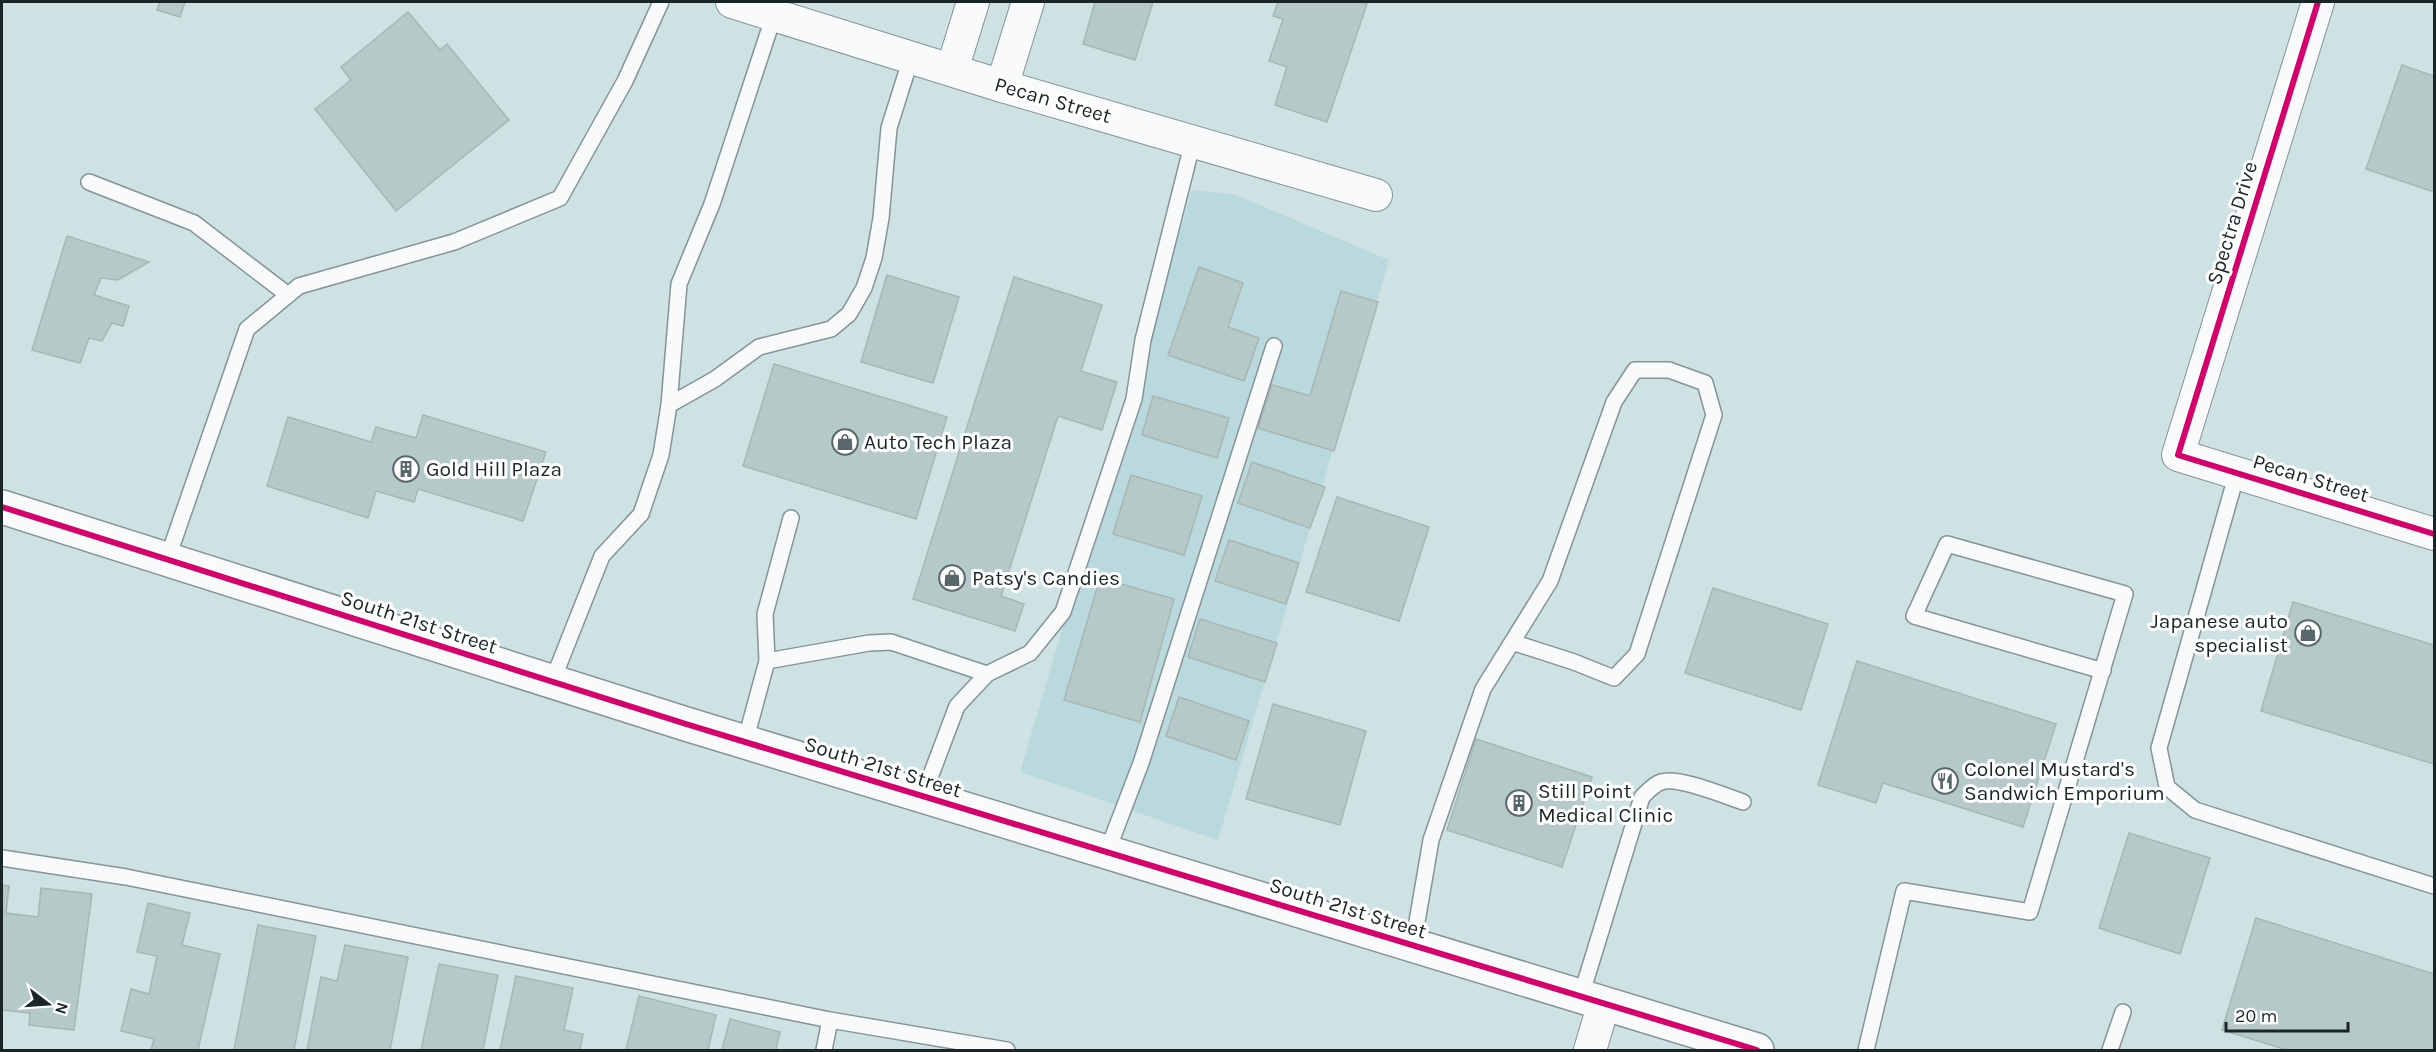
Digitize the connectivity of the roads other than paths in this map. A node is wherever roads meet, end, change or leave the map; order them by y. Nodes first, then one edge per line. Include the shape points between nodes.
1 (661, 2) edge
2 (732, 2) edge
3 (973, 2) edge
4 (1028, 2) edge
5 (2318, 2) edge
6 (774, 15) junction
7 (911, 58) junction
8 (952, 70) junction
9 (1002, 86) junction
10 (1193, 141) junction
11 (89, 182) dead end
12 (1376, 195) dead end
13 (288, 295) junction
14 (1274, 346) dead end
15 (669, 405) junction
16 (2178, 455) joint
17 (2237, 473) junction
18 (2, 507) edge
19 (791, 518) dead end
20 (2434, 534) edge
21 (167, 560) junction
22 (1512, 642) junction
23 (766, 661) junction
24 (2103, 671) junction
25 (987, 674) junction
26 (552, 682) junction
27 (745, 742) junction
28 (923, 796) junction
29 (1743, 802) dead end
30 (1107, 852) junction
31 (2, 858) edge
32 (2434, 886) edge
33 (1413, 945) junction
34 (1592, 999) junction
35 (2123, 1012) dead end
36 (830, 1020) junction
37 (824, 1050) edge
38 (1007, 1050) edge
39 (1590, 1050) edge
40 (1757, 1050) edge
41 (1866, 1050) edge
42 (2110, 1050) edge

1 - 13 lane via 625,81 561,198 454,242 298,286
2 - 6 street, Pecan Street
3 - 8 street
4 - 9 street
5 - 16 street, Spectra Drive
6 - 7 street, Pecan Street
6 - 15 lane via 712,204 679,284
7 - 8 street, Pecan Street
7 - 15 lane via 889,128 874,258 864,288 849,314 831,329 759,346 715,379
8 - 9 street, Pecan Street
9 - 10 street, Pecan Street
10 - 12 street, Pecan Street
10 - 25 lane via 1143,340 1134,399 1063,612 1030,653
11 - 13 lane via 194,223
13 - 21 lane via 247,329
14 - 30 lane via 1141,763
15 - 26 lane via 661,455 641,514 602,556
16 - 17 street, Pecan Street
17 - 20 street, Pecan Street
17 - 32 lane via 2158,748 2168,787 2195,810
18 - 21 main road, South 21st Street
19 - 23 lane via 765,614
21 - 26 main road, South 21st Street
22 - 22 lane via 1550,581 1614,402 1635,370 1669,370 1705,383 1714,415 1636,654 1614,678
22 - 33 lane via 1483,689 1431,840
23 - 25 lane via 891,642
23 - 27 lane
24 - 24 lane via 1914,616 1947,544 2125,594
24 - 41 lane via 2030,912 1904,891
25 - 28 lane via 957,706
26 - 27 main road, South 21st Street
27 - 28 main road, South 21st Street
28 - 30 main road, South 21st Street
29 - 34 lane via 1675,781 1662,781 1642,797
30 - 33 main road, South 21st Street
31 - 36 lane via 137,879
33 - 34 main road, South 21st Street
34 - 39 street
34 - 40 main road, South 21st Street
35 - 42 lane
36 - 37 lane
36 - 38 lane

